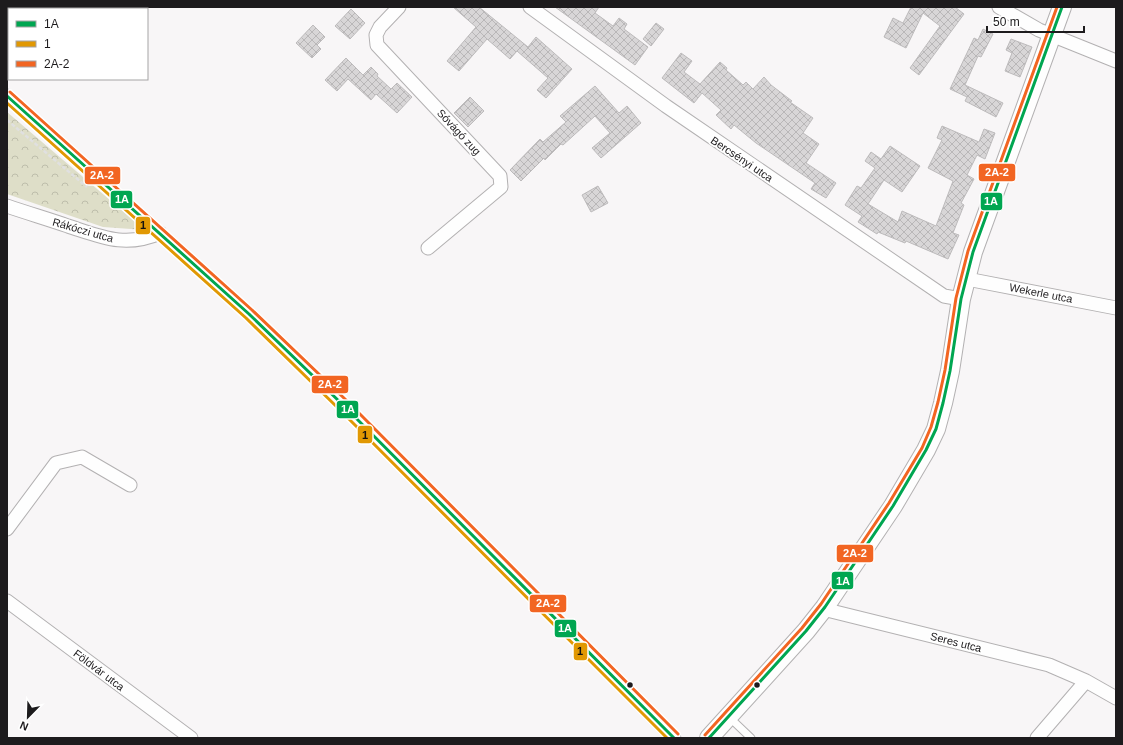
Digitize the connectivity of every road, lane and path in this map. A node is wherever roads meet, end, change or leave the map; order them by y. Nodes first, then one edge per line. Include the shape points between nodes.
1 (399, 7) edge
2 (530, 7) edge
3 (999, 7) edge
4 (1062, 7) edge
5 (1052, 35) junction
6 (1116, 61) edge
7 (7, 96) edge
8 (7, 120) edge
9 (88, 188) dead end
10 (7, 206) edge
11 (160, 233) junction
12 (428, 248) dead end
13 (967, 278) junction
14 (961, 299) junction
15 (1116, 308) edge
16 (130, 485) dead end
17 (7, 529) edge
18 (7, 601) edge
19 (825, 607) junction
20 (1086, 681) junction
21 (1116, 698) edge
22 (728, 717) junction
23 (191, 738) edge
24 (674, 738) edge
25 (708, 738) edge
26 (751, 738) edge
27 (1037, 738) edge

1 - 12 street, Sóvágó zug via 380,27 376,35 377,45 500,176 501,187
2 - 14 street, Bercsényi utca via 666,106 944,296
3 - 5 street
4 - 5 main road
5 - 6 street
5 - 13 main road via 979,233
7 - 11 street
8 - 9 path
10 - 11 street, Rákóczi utca via 109,239 138,240
11 - 24 street via 342,404
13 - 14 main road
13 - 15 street, Wekerle utca
14 - 19 main road via 950,371 936,429 893,506
16 - 17 street via 82,457 56,463
18 - 23 street, Földvár utca
19 - 20 street, Seres utca via 832,611 1049,665
19 - 22 main road
20 - 21 street, Seres utca
20 - 27 street
22 - 25 main road
22 - 26 lane

